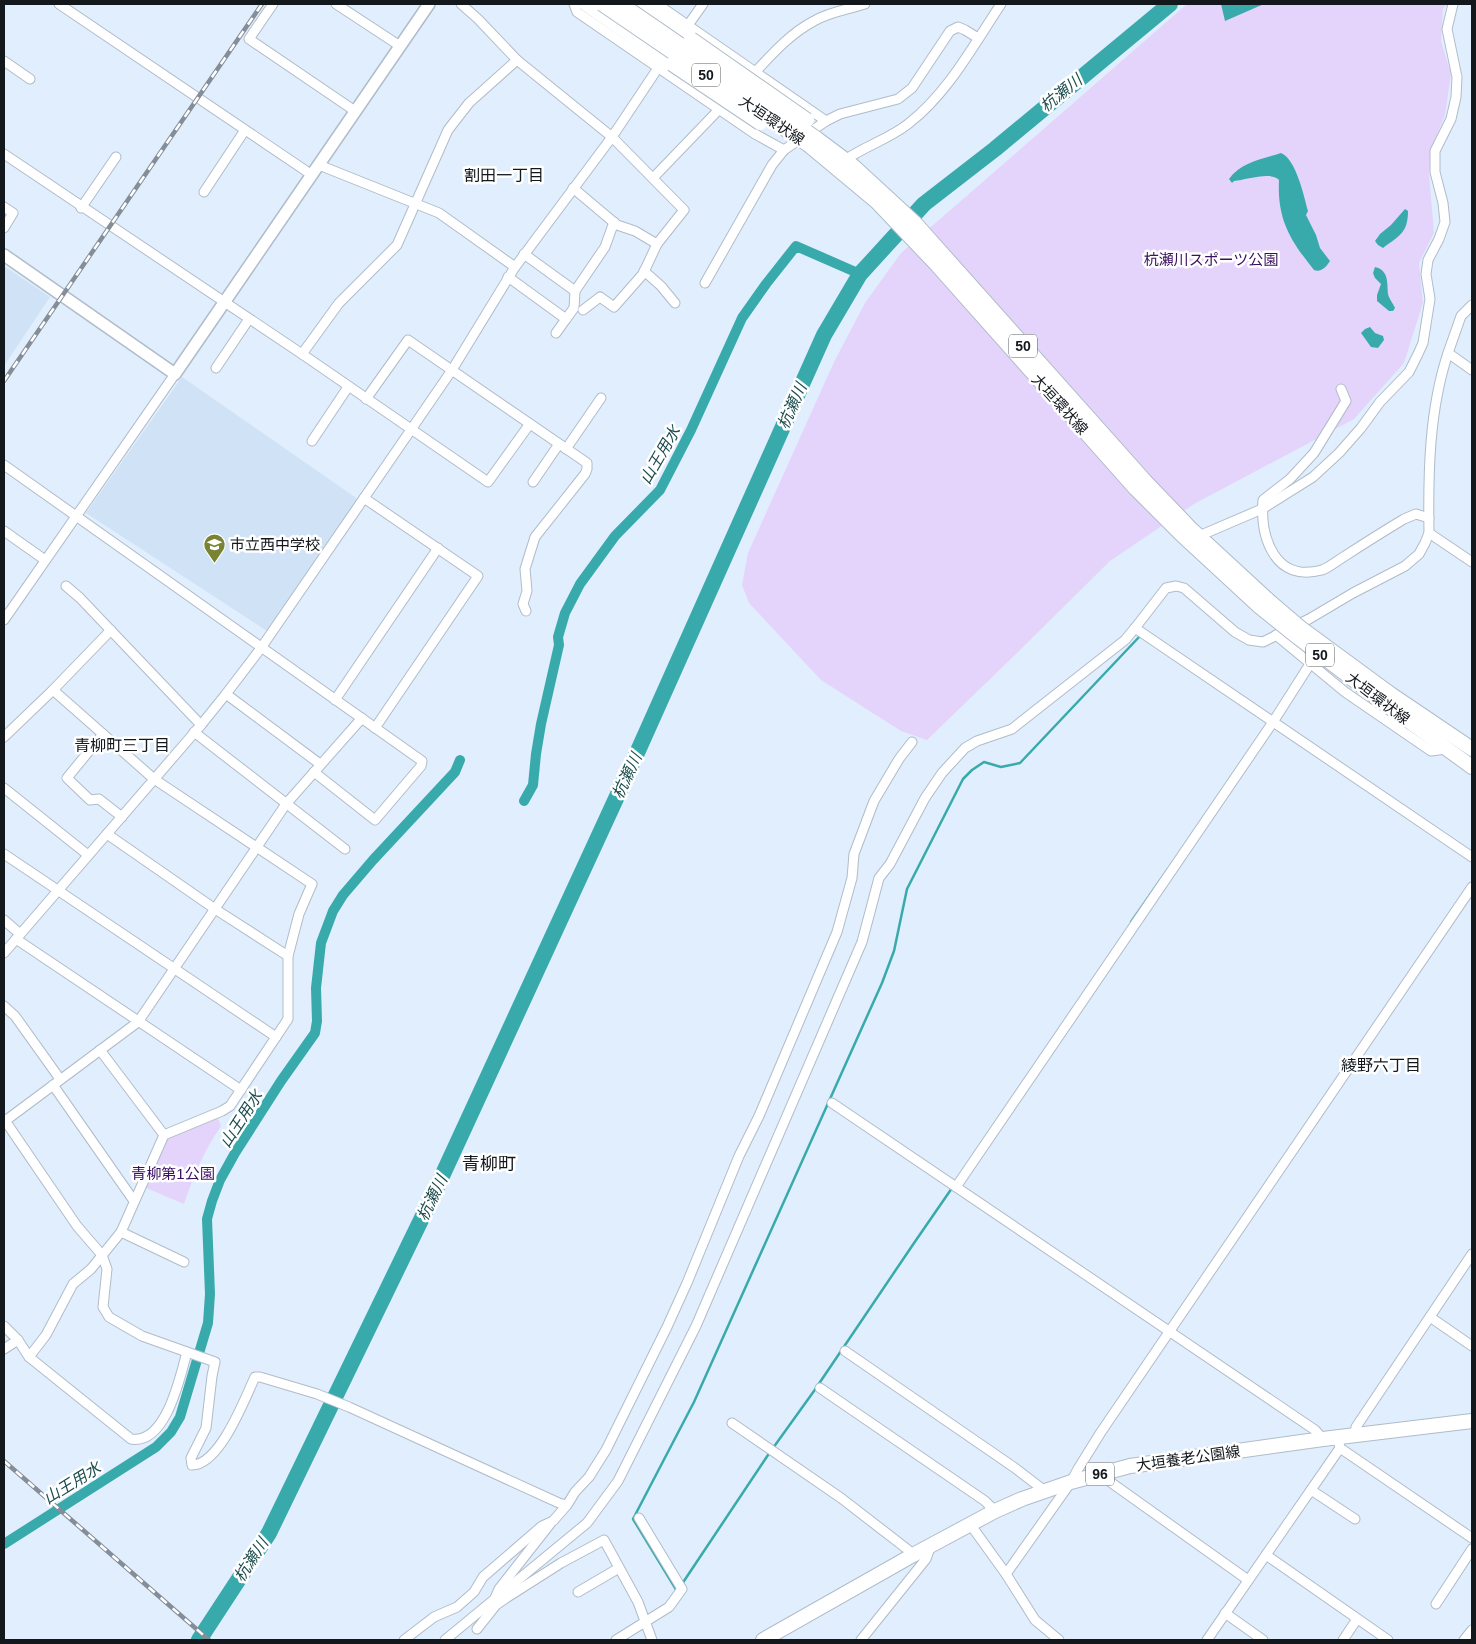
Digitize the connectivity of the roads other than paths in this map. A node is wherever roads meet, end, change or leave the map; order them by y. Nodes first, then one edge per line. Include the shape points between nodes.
1 (59, 4) edge
2 (272, 4) edge
3 (336, 4) edge
4 (428, 4) edge
5 (461, 4) edge
6 (574, 4) edge
7 (586, 4) edge
8 (602, 4) edge
9 (621, 4) edge
10 (639, 4) edge
11 (657, 4) edge
12 (702, 4) edge
13 (865, 4) edge
14 (1001, 4) edge
15 (1453, 4) edge
16 (688, 30) junction
17 (978, 38) junction
18 (400, 46) junction
19 (517, 60) junction
20 (4, 61) edge
21 (664, 65) junction
22 (756, 71) junction
23 (30, 79) dead end
24 (719, 109) junction
25 (355, 111) junction
26 (245, 130) junction
27 (612, 137) junction
28 (816, 137) junction
29 (784, 150) junction
30 (4, 154) edge
31 (116, 157) dead end
32 (841, 162) junction
33 (315, 170) junction
34 (653, 178) junction
35 (574, 188) junction
36 (204, 192) dead end
37 (416, 204) junction
38 (4, 207) edge
39 (82, 208) junction
40 (614, 222) junction
41 (4, 228) edge
42 (657, 244) junction
43 (524, 254) junction
44 (4, 255) edge
45 (515, 267) junction
46 (644, 271) junction
47 (508, 277) junction
48 (705, 283) dead end
49 (575, 291) junction
50 (224, 302) junction
51 (674, 303) dead end
52 (1472, 305) edge
53 (583, 310) dead end
54 (249, 319) junction
55 (566, 319) junction
56 (556, 333) dead end
57 (1448, 353) junction
58 (302, 354) junction
59 (216, 368) dead end
60 (452, 370) junction
61 (1472, 370) edge
62 (175, 374) junction
63 (348, 387) junction
64 (1341, 389) dead end
65 (601, 398) dead end
66 (366, 399) junction
67 (529, 425) junction
68 (410, 430) junction
69 (312, 441) dead end
70 (562, 447) junction
71 (4, 466) edge
72 (533, 482) dead end
73 (364, 498) junction
74 (1262, 509) junction
75 (76, 516) junction
76 (1429, 518) junction
77 (4, 531) edge
78 (1429, 533) junction
79 (1191, 534) junction
80 (438, 548) junction
81 (45, 560) junction
82 (1472, 562) edge
83 (66, 586) dead end
84 (526, 611) dead end
85 (4, 620) edge
86 (1135, 628) junction
87 (111, 630) junction
88 (1276, 635) junction
89 (261, 648) junction
90 (1310, 664) junction
91 (53, 690) junction
92 (226, 694) junction
93 (1385, 697) junction
94 (335, 700) junction
95 (362, 718) junction
96 (1273, 722) junction
97 (201, 725) junction
98 (376, 728) junction
99 (194, 732) junction
100 (103, 734) junction
101 (4, 737) edge
102 (912, 742) dead end
103 (1472, 748) edge
104 (1446, 749) junction
105 (320, 764) junction
106 (1472, 767) edge
107 (314, 772) junction
108 (154, 779) junction
109 (4, 788) edge
110 (286, 804) junction
111 (122, 817) junction
112 (107, 834) junction
113 (256, 847) junction
114 (345, 848) dead end
115 (4, 854) edge
116 (88, 855) junction
117 (1472, 857) edge
118 (1472, 888) edge
119 (58, 890) junction
120 (215, 909) junction
121 (4, 920) edge
122 (18, 936) junction
123 (4, 953) edge
124 (288, 956) junction
125 (175, 968) junction
126 (4, 1006) edge
127 (138, 1022) junction
128 (276, 1037) junction
129 (100, 1050) junction
130 (56, 1082) junction
131 (241, 1090) junction
132 (832, 1103) dead end
133 (5, 1120) edge
134 (164, 1135) junction
135 (956, 1187) junction
136 (134, 1201) junction
137 (121, 1232) junction
138 (1472, 1254) edge
139 (102, 1255) junction
140 (184, 1262) dead end
141 (1430, 1317) junction
142 (4, 1326) edge
143 (1169, 1332) junction
144 (18, 1340) junction
145 (1472, 1346) edge
146 (4, 1349) edge
147 (845, 1351) dead end
148 (189, 1353) junction
149 (29, 1357) junction
150 (820, 1388) dead end
151 (1472, 1420) edge
152 (732, 1423) dead end
153 (1354, 1436) junction
154 (1323, 1439) junction
155 (1339, 1443) junction
156 (1099, 1474) junction
157 (1071, 1482) junction
158 (1311, 1490) junction
159 (1045, 1491) junction
160 (567, 1505) junction
161 (995, 1511) junction
162 (639, 1518) dead end
163 (1355, 1519) dead end
164 (553, 1521) junction
165 (970, 1524) junction
166 (1472, 1538) edge
167 (931, 1545) junction
168 (1472, 1549) edge
169 (913, 1555) junction
170 (1266, 1555) junction
171 (619, 1568) junction
172 (1006, 1574) junction
173 (1248, 1580) junction
174 (578, 1592) dead end
175 (495, 1602) junction
176 (1436, 1604) dead end
177 (1225, 1613) junction
178 (1357, 1619) junction
179 (646, 1622) junction
180 (476, 1629) dead end
181 (1472, 1630) edge
182 (404, 1640) edge
183 (445, 1640) edge
184 (616, 1640) edge
185 (652, 1640) edge
186 (764, 1640) edge
187 (861, 1640) edge
188 (1059, 1640) edge
189 (1207, 1640) edge
190 (1263, 1640) edge
191 (1343, 1640) edge
192 (1388, 1640) edge
193 (1464, 1640) edge

1 - 26 street
2 - 25 street via 249,39
3 - 18 street
4 - 18 street
5 - 19 street
6 - 21 street via 577,12
7 - 21 main road, 50
8 - 28 main road, 大垣環状線 / 50, bridge
9 - 28 main road, 大垣環状線 / 50, bridge
10 - 16 main road, 50
11 - 16 street
12 - 16 street
13 - 22 street via 816,20 798,30
14 - 17 street
15 - 74 street via 1447,29 1457,77 1456,97 1451,119 1435,151 1435,172 1445,222 1428,260 1426,274 1430,300 1423,343 1409,372 1339,452 1313,477
16 - 22 street
16 - 28 main road, 50, bridge via 781,101
17 - 28 street via 958,27 950,31 906,94 840,114
17 - 32 street via 949,82 928,106 907,125
18 - 25 street
19 - 27 street
19 - 37 street via 469,103 448,130
20 - 23 street
21 - 24 street
21 - 27 street
21 - 28 main road, 50, bridge via 763,126
22 - 24 street
22 - 28 street
24 - 29 street
24 - 34 street
25 - 33 street
26 - 33 street
26 - 36 street
27 - 34 street
27 - 35 street
28 - 29 street
28 - 32 main road, 大垣環状線 / 50
29 - 48 street via 772,165
30 - 39 street
31 - 39 street
32 - 79 main road, 大垣環状線 / 50 via 915,223
33 - 37 street
33 - 50 street
34 - 42 street via 684,210
35 - 40 street
35 - 43 street
37 - 45 street via 439,214
37 - 58 street via 397,245 339,303
38 - 41 street via 13,214
39 - 50 street
40 - 42 street
40 - 49 street via 605,246
42 - 46 street
43 - 45 street
43 - 49 street
44 - 62 street
45 - 47 street
46 - 51 street
46 - 53 street via 614,307 600,297
47 - 55 street
47 - 60 street
49 - 55 street via 574,308
50 - 54 street
50 - 62 street
52 - 57 street via 1461,316
54 - 58 street
54 - 59 street
55 - 56 street
57 - 61 street
57 - 76 street via 1441,374 1432,438
58 - 63 street
60 - 66 street via 408,340
60 - 67 street
60 - 68 street
62 - 75 street
63 - 66 street
63 - 69 street
64 - 74 street via 1346,401 1314,453 1290,479 1263,500
65 - 70 street
66 - 68 street
67 - 68 street via 488,482
67 - 70 street
68 - 73 street
70 - 72 street
70 - 84 street via 587,463 587,469 535,537 525,568 523,604
71 - 75 street
73 - 80 street
73 - 89 street
74 - 76 street via 1267,542 1276,559 1288,568 1305,572 1324,569 1404,518 1416,514
74 - 79 street
75 - 81 street
75 - 89 street
76 - 78 street
77 - 81 street
78 - 82 street
78 - 88 street via 1419,554 1405,566
79 - 93 main road, 大垣環状線 / 50, bridge via 1264,604 1302,628
80 - 94 street
80 - 98 street via 478,576
81 - 85 street
83 - 87 street
86 - 88 street via 1166,588 1176,586 1184,588 1249,640 1263,642
86 - 96 street
86 - 175 street via 1125,640 1012,729 965,748 925,798 890,864 879,878 862,942 696,1326 626,1467 587,1523
87 - 91 street
87 - 97 street
88 - 90 street
89 - 92 street
89 - 94 street
90 - 96 street
90 - 104 street via 1431,751
91 - 100 street
91 - 101 street
92 - 97 street
92 - 105 street
93 - 103 main road, 大垣環状線 / 50
93 - 104 main road, 大垣環状線 / 50
94 - 95 street
95 - 98 street
95 - 105 street
96 - 117 street
96 - 135 street
97 - 99 street
98 - 107 street via 422,761 375,820
99 - 108 street
99 - 110 street
100 - 108 street
100 - 111 street via 67,778 90,800 99,799
102 - 160 street via 898,759 874,801 854,854 852,878 837,932 687,1283 606,1450
104 - 106 main road, 大垣環状線 / 50
105 - 107 street
107 - 110 street
108 - 111 street
108 - 113 street
109 - 116 street
110 - 113 street
110 - 114 street
111 - 112 street
112 - 116 street
112 - 120 street
113 - 120 street
113 - 124 street via 312,884 299,914
115 - 119 street
116 - 119 street
118 - 143 street
119 - 122 street
119 - 125 street
120 - 124 street
120 - 125 street
121 - 122 street
122 - 123 street
122 - 127 street
124 - 128 street via 288,1019
125 - 127 street
125 - 128 street
126 - 130 street via 15,1016
127 - 129 street
127 - 131 street
128 - 131 street
129 - 130 street
129 - 134 street
130 - 133 street
130 - 136 street
131 - 134 street via 230,1106 222,1111
132 - 135 street
133 - 139 street via 77,1226
134 - 136 street
135 - 143 street
136 - 137 street
137 - 139 street
137 - 140 street
138 - 141 street
139 - 148 street via 107,1269 103,1307 109,1317 142,1336
139 - 149 street via 72,1284 46,1335
141 - 145 street
141 - 153 street via 1356,1427
142 - 144 street
143 - 154 street
143 - 157 street
144 - 146 street
144 - 149 street
147 - 159 street
148 - 149 street via 165,1418 151,1434 138,1440 131,1439
148 - 160 street via 215,1362 206,1428 191,1458 192,1465 199,1465 220,1445 255,1377 320,1396
150 - 161 street
151 - 153 main road, 大垣養老公園線 / 96
152 - 169 street via 841,1498
153 - 155 main road, 大垣養老公園線 / 96
154 - 155 main road, 大垣養老公園線 / 96
154 - 156 main road, 大垣養老公園線 / 96 via 1130,1466
155 - 158 street
155 - 166 street
156 - 157 main road, 大垣養老公園線 / 96
156 - 173 street
157 - 159 main road, 大垣養老公園線 / 96
157 - 172 street
158 - 163 street
158 - 170 street
159 - 161 main road, 大垣養老公園線 / 96
160 - 164 street
161 - 165 main road, 大垣養老公園線 / 96
162 - 179 street via 682,1589 669,1607
164 - 175 street via 499,1588
164 - 182 street via 542,1526 483,1577 474,1592 457,1607 434,1617
165 - 167 main road, 大垣養老公園線 / 96
165 - 172 street
167 - 169 main road, 大垣養老公園線 / 96
167 - 187 street via 926,1559
168 - 176 street
169 - 186 main road, 大垣養老公園線 / 96
170 - 173 street
170 - 178 street
171 - 174 street
171 - 175 street via 604,1540
171 - 179 street
172 - 188 street via 1035,1620
173 - 177 street
175 - 180 street
175 - 183 street
177 - 189 street
177 - 190 street
178 - 191 street
178 - 192 street
179 - 184 street
179 - 185 street
181 - 193 street

